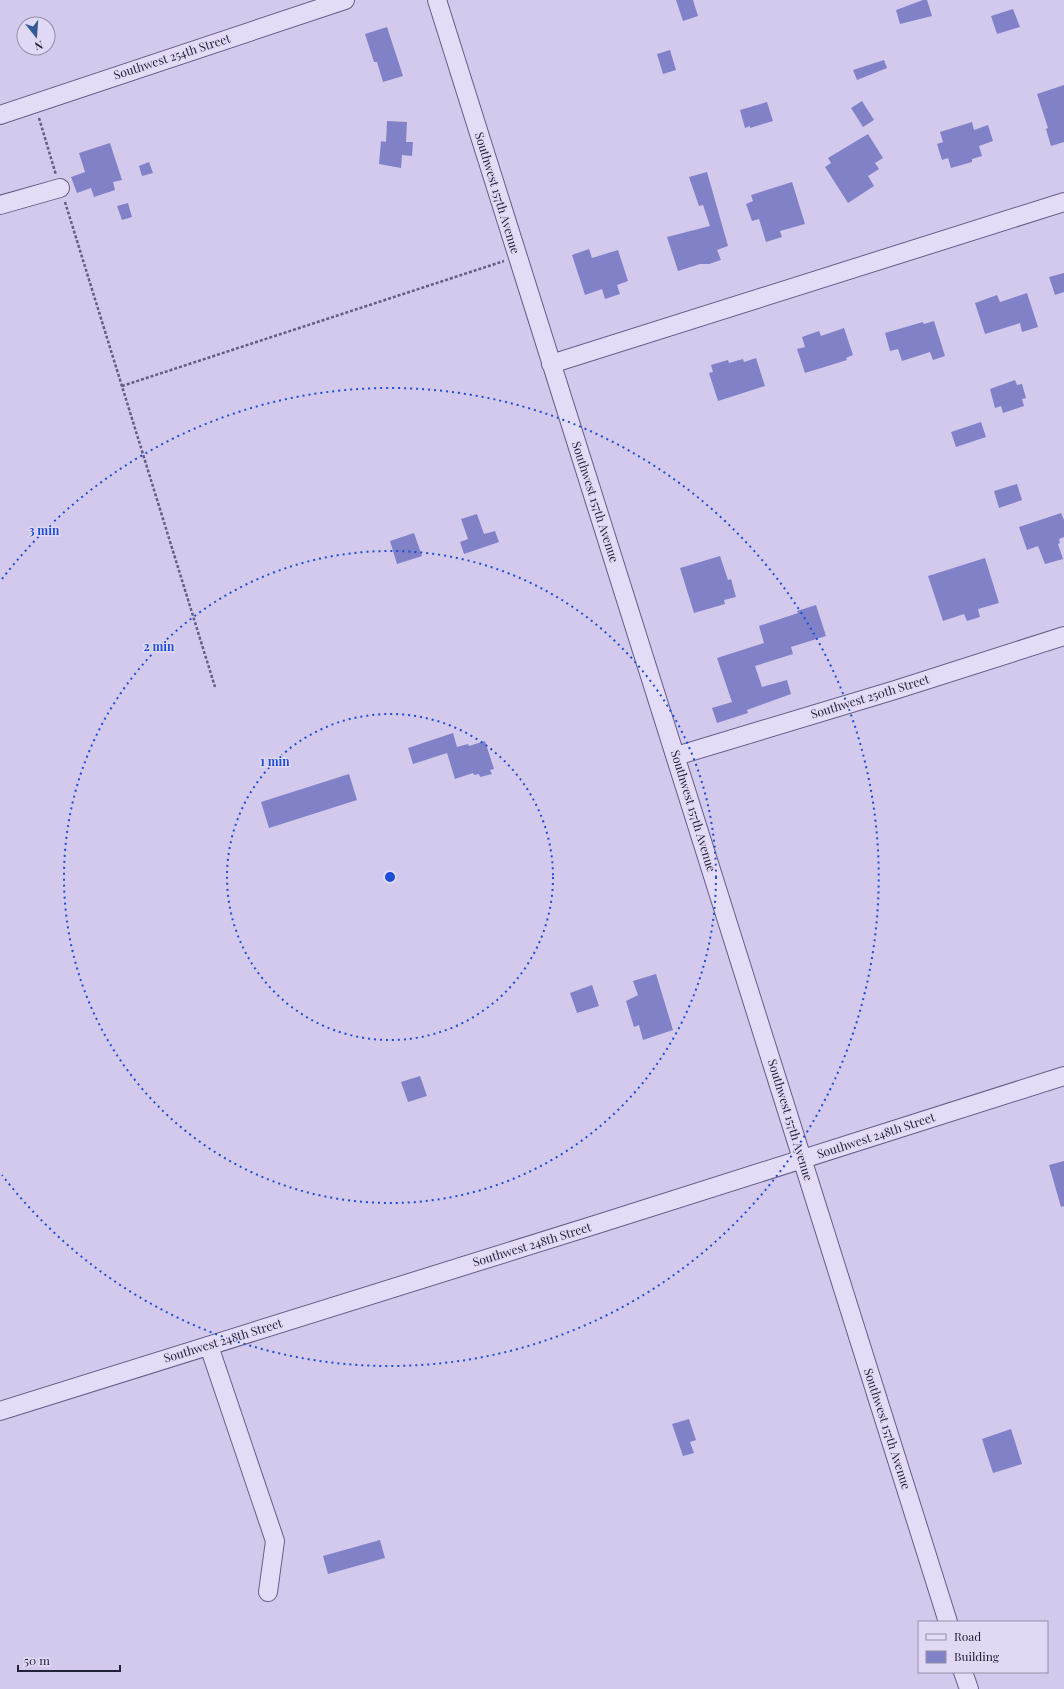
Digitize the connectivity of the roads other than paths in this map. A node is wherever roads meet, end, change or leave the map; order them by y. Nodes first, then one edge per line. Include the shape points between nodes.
1 (344, 0) edge
2 (437, 0) edge
3 (0, 115) edge
4 (60, 188) road end
5 (1064, 202) edge
6 (0, 205) edge
7 (551, 364) junction
8 (1064, 636) edge
9 (676, 756) junction
10 (1064, 1076) edge
11 (802, 1159) junction
12 (209, 1346) junction
13 (0, 1410) edge
14 (268, 1592) dead end
15 (948, 1621) edge
16 (963, 1673) edge
17 (969, 1689) edge

1 - 3 street, Southwest 254th Street
2 - 7 street, Southwest 157th Avenue
4 - 6 street
5 - 7 street
7 - 9 street, Southwest 157th Avenue
8 - 9 street, Southwest 250th Street
9 - 11 street, Southwest 157th Avenue
10 - 11 street, Southwest 248th Street
11 - 12 street, Southwest 248th Street
11 - 15 street, Southwest 157th Avenue
12 - 13 street, Southwest 248th Street
12 - 14 street via 275,1541
16 - 17 street

